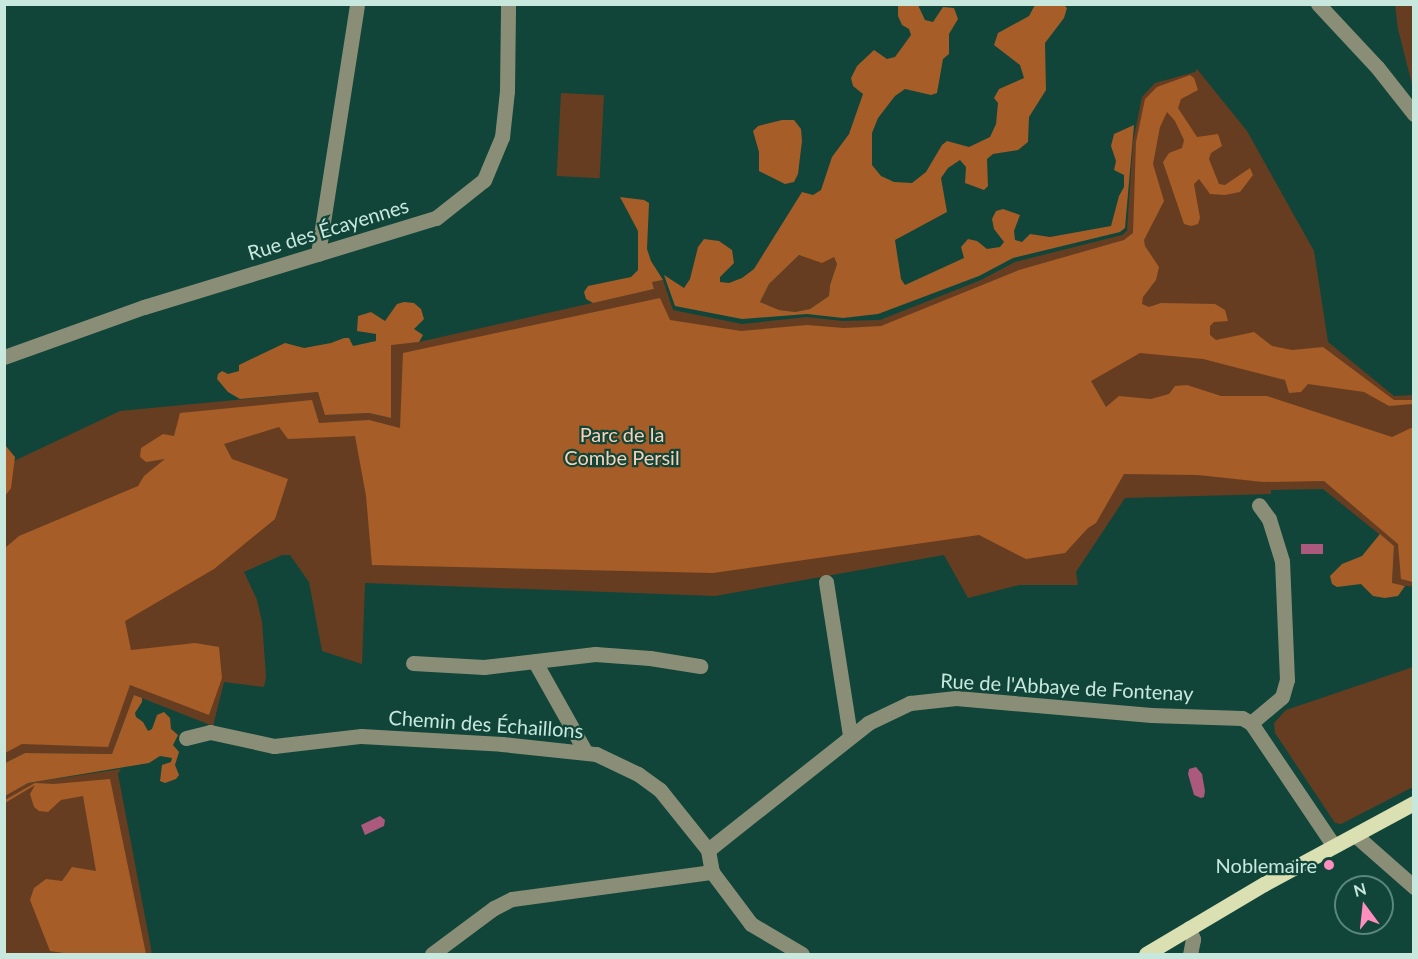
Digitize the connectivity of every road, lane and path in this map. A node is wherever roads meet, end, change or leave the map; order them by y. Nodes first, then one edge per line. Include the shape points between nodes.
1 (508, 4) edge
2 (1318, 4) edge
3 (357, 6) dead end
4 (1413, 114) edge
5 (318, 254) junction
6 (4, 357) edge
7 (1259, 505) dead end
8 (826, 582) dead end
9 (535, 662) junction
10 (413, 663) dead end
11 (700, 666) dead end
12 (1251, 723) junction
13 (850, 736) junction
14 (186, 738) dead end
15 (585, 751) junction
16 (1413, 803) edge
17 (1355, 835) junction
18 (1334, 846) junction
19 (708, 850) junction
20 (712, 872) junction
21 (1413, 887) edge
22 (1189, 928) junction
23 (432, 954) edge
24 (802, 954) edge
25 (1146, 954) edge
26 (1190, 954) edge

1 - 5 street, Rue des Écayennes via 502,137 484,180 436,218
2 - 4 street via 1377,67
3 - 5 street
5 - 6 street, Rue des Écayennes via 144,307
7 - 12 street via 1269,519 1282,561 1287,680 1282,697
8 - 13 street
9 - 10 street via 484,666
9 - 11 street via 595,654
9 - 15 street
12 - 13 street, Rue de l'Abbaye de Fontenay via 1230,717 1151,716 946,699 901,706
12 - 18 street
13 - 19 street, Rue de l'Abbaye de Fontenay
14 - 15 street, Chemin des Échaillons via 210,732 274,746 360,736
15 - 19 street, Chemin des Échaillons via 624,766 655,786
16 - 17 main road
17 - 18 main road
17 - 21 street
18 - 22 main road
19 - 20 street, Chemin des Échaillons
20 - 23 street via 512,899
20 - 24 street, Chemin des Échaillons via 751,924
22 - 25 main road
22 - 26 street via 1193,939

